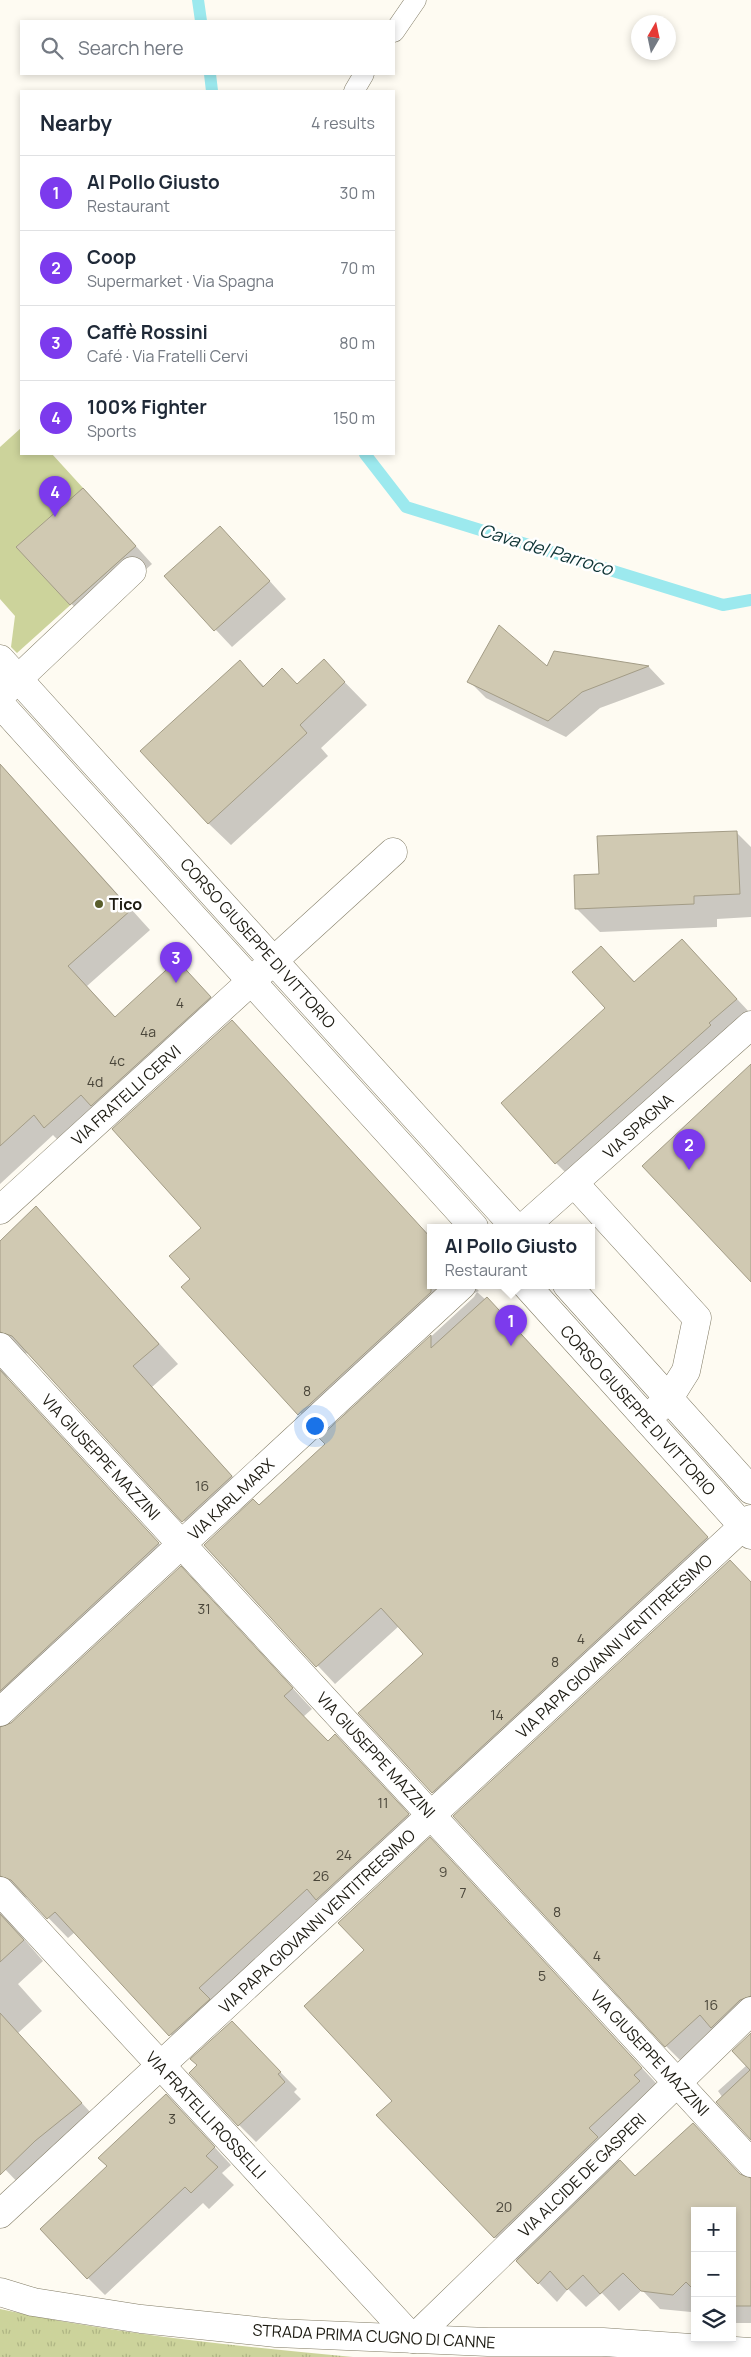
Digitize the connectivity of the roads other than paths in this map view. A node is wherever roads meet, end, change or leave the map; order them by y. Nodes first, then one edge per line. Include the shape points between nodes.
1 (416, 0) edge
2 (395, 31) edge
3 (363, 75) edge
4 (355, 90) edge
5 (132, 571) dead end
6 (6, 678) edge
7 (0, 704) edge
8 (393, 852) dead end
9 (273, 960) junction
10 (251, 981) junction
11 (751, 1025) edge
12 (574, 1183) junction
13 (0, 1210) edge
14 (471, 1224) edge
15 (512, 1224) edge
16 (527, 1224) edge
17 (458, 1289) edge
18 (530, 1289) edge
19 (571, 1289) edge
20 (0, 1347) edge
21 (669, 1398) junction
22 (646, 1418) junction
23 (751, 1490) edge
24 (748, 1527) edge
25 (182, 1544) junction
26 (0, 1712) edge
27 (431, 1815) junction
28 (0, 1891) edge
29 (751, 2011) edge
30 (160, 2065) junction
31 (677, 2083) junction
32 (751, 2163) edge
33 (0, 2214) edge
34 (0, 2292) edge
35 (413, 2338) junction
36 (486, 2350) edge
37 (751, 2352) edge

1 - 2 lane
3 - 4 lane
5 - 6 street
6 - 9 street, CORSO GIUSEPPE DI VITTORIO
7 - 10 street, CORSO GIUSEPPE DI VITTORIO
8 - 9 street, VIA FRATELLI CERVI
9 - 10 street, VIA FRATELLI CERVI
9 - 15 street, CORSO GIUSEPPE DI VITTORIO
10 - 13 street, VIA FRATELLI CERVI
10 - 14 street, CORSO GIUSEPPE DI VITTORIO
11 - 12 street, VIA SPAGNA
12 - 16 street, VIA SPAGNA
12 - 21 street via 697,1318 686,1371
17 - 25 street, VIA KARL MARX
18 - 22 street, CORSO GIUSEPPE DI VITTORIO
19 - 21 street, CORSO GIUSEPPE DI VITTORIO
20 - 25 street, VIA GIUSEPPE MAZZINI
21 - 22 street
21 - 23 street, CORSO GIUSEPPE DI VITTORIO
22 - 24 street, CORSO GIUSEPPE DI VITTORIO
24 - 27 street, VIA PAPA GIOVANNI VENTITREESIMO
25 - 26 street, VIA KARL MARX
25 - 27 street, VIA GIUSEPPE MAZZINI
27 - 30 street, VIA PAPA GIOVANNI VENTITREESIMO
27 - 31 street, VIA GIUSEPPE MAZZINI
28 - 30 street, VIA FRATELLI ROSSELLI
29 - 31 street, VIA ALCIDE DE GASPERI
30 - 33 street, VIA PAPA GIOVANNI VENTITREESIMO
30 - 35 street, VIA FRATELLI ROSSELLI
31 - 32 street, VIA GIUSEPPE MAZZINI
31 - 35 street, VIA ALCIDE DE GASPERI
34 - 35 street, STRADA PRIMA CUGNO DI CANNE via 33,2302 140,2319 276,2333
35 - 36 street, STRADA PRIMA CUGNO DI CANNE
36 - 37 street, STRADA PRIMA CUGNO DI CANNE via 603,2342

